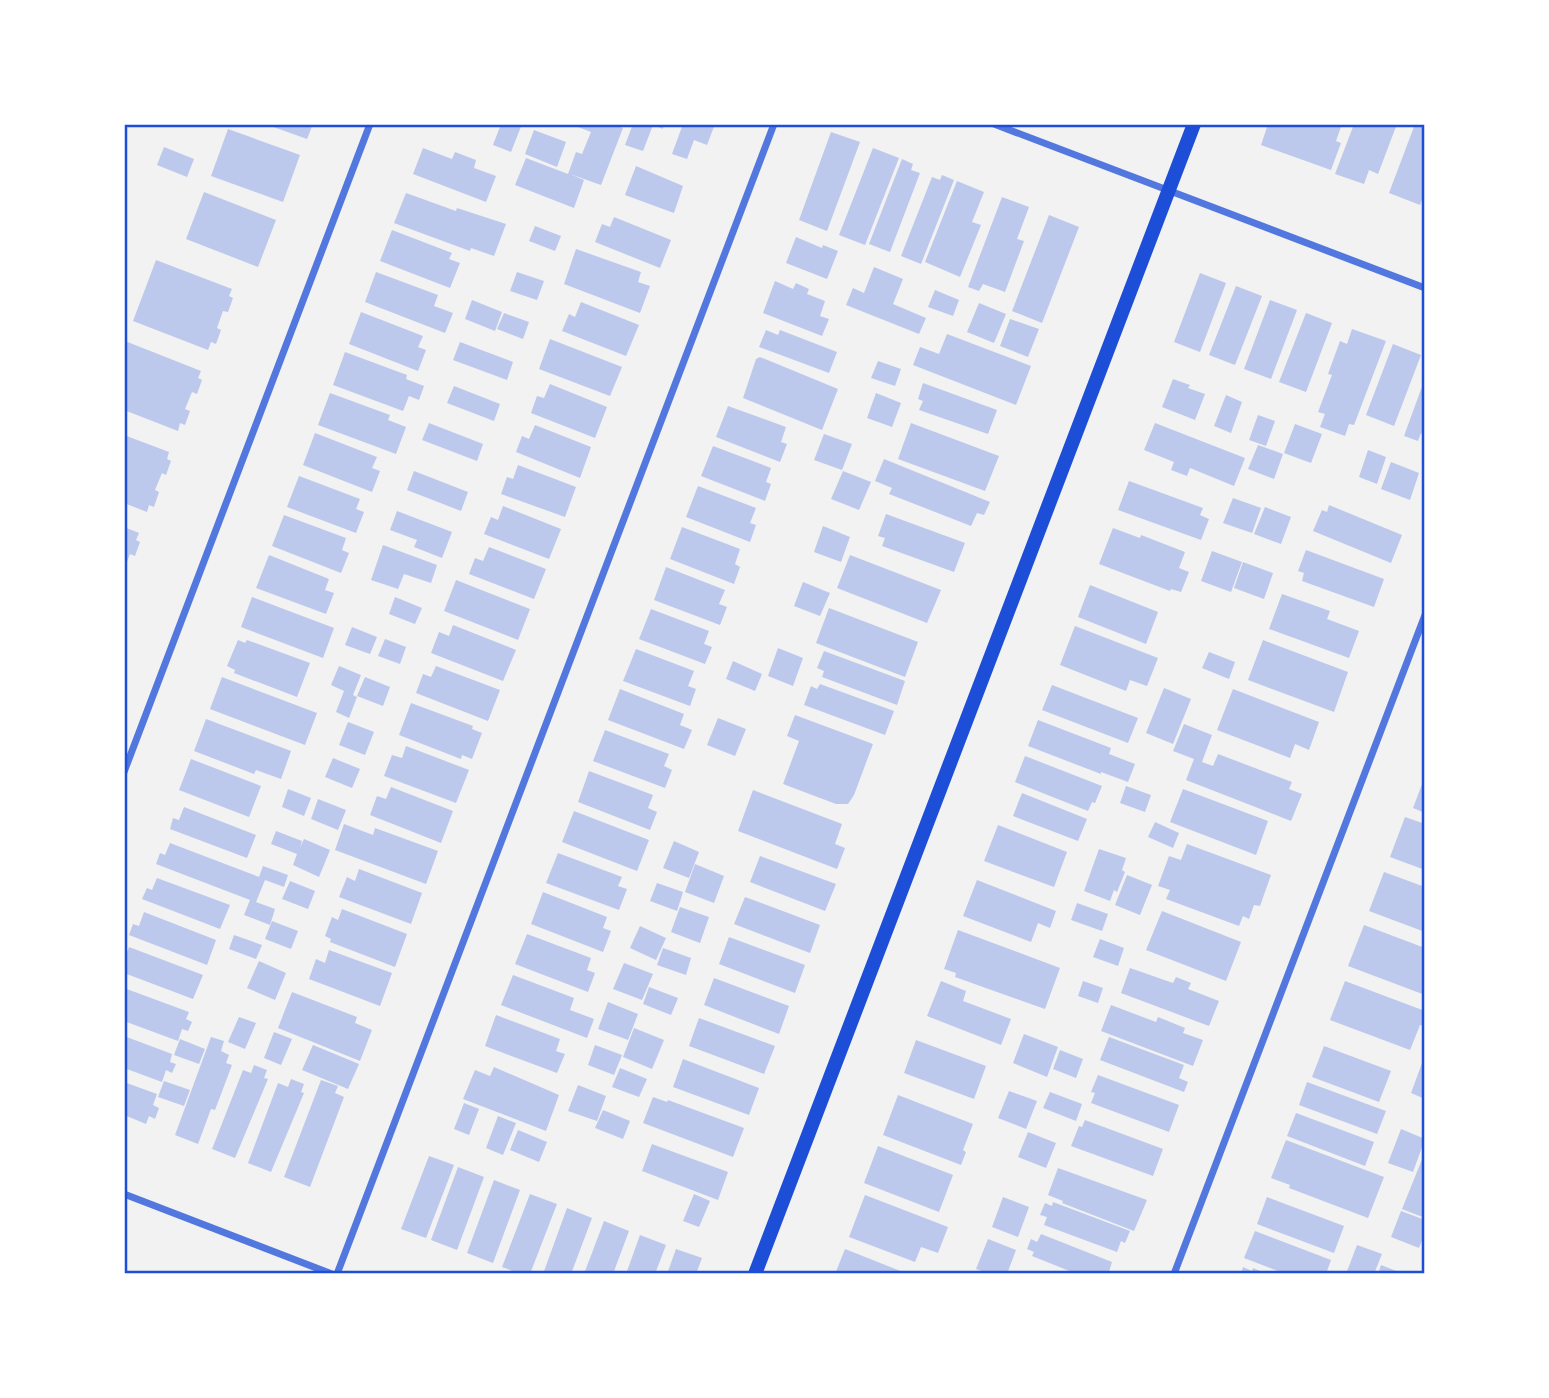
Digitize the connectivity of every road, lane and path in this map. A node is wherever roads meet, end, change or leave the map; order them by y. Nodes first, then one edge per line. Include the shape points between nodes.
1 (370, 124) edge
2 (774, 124) edge
3 (994, 124) edge
4 (1194, 124) edge
5 (1170, 191) junction
6 (1425, 288) edge
7 (1425, 615) edge
8 (124, 772) edge
9 (124, 1194) edge
10 (335, 1274) edge
11 (755, 1274) edge
12 (1174, 1274) edge

1 - 8 street
2 - 10 street
3 - 5 street
4 - 5 main road
5 - 6 street
5 - 11 main road
7 - 12 street
9 - 10 street

